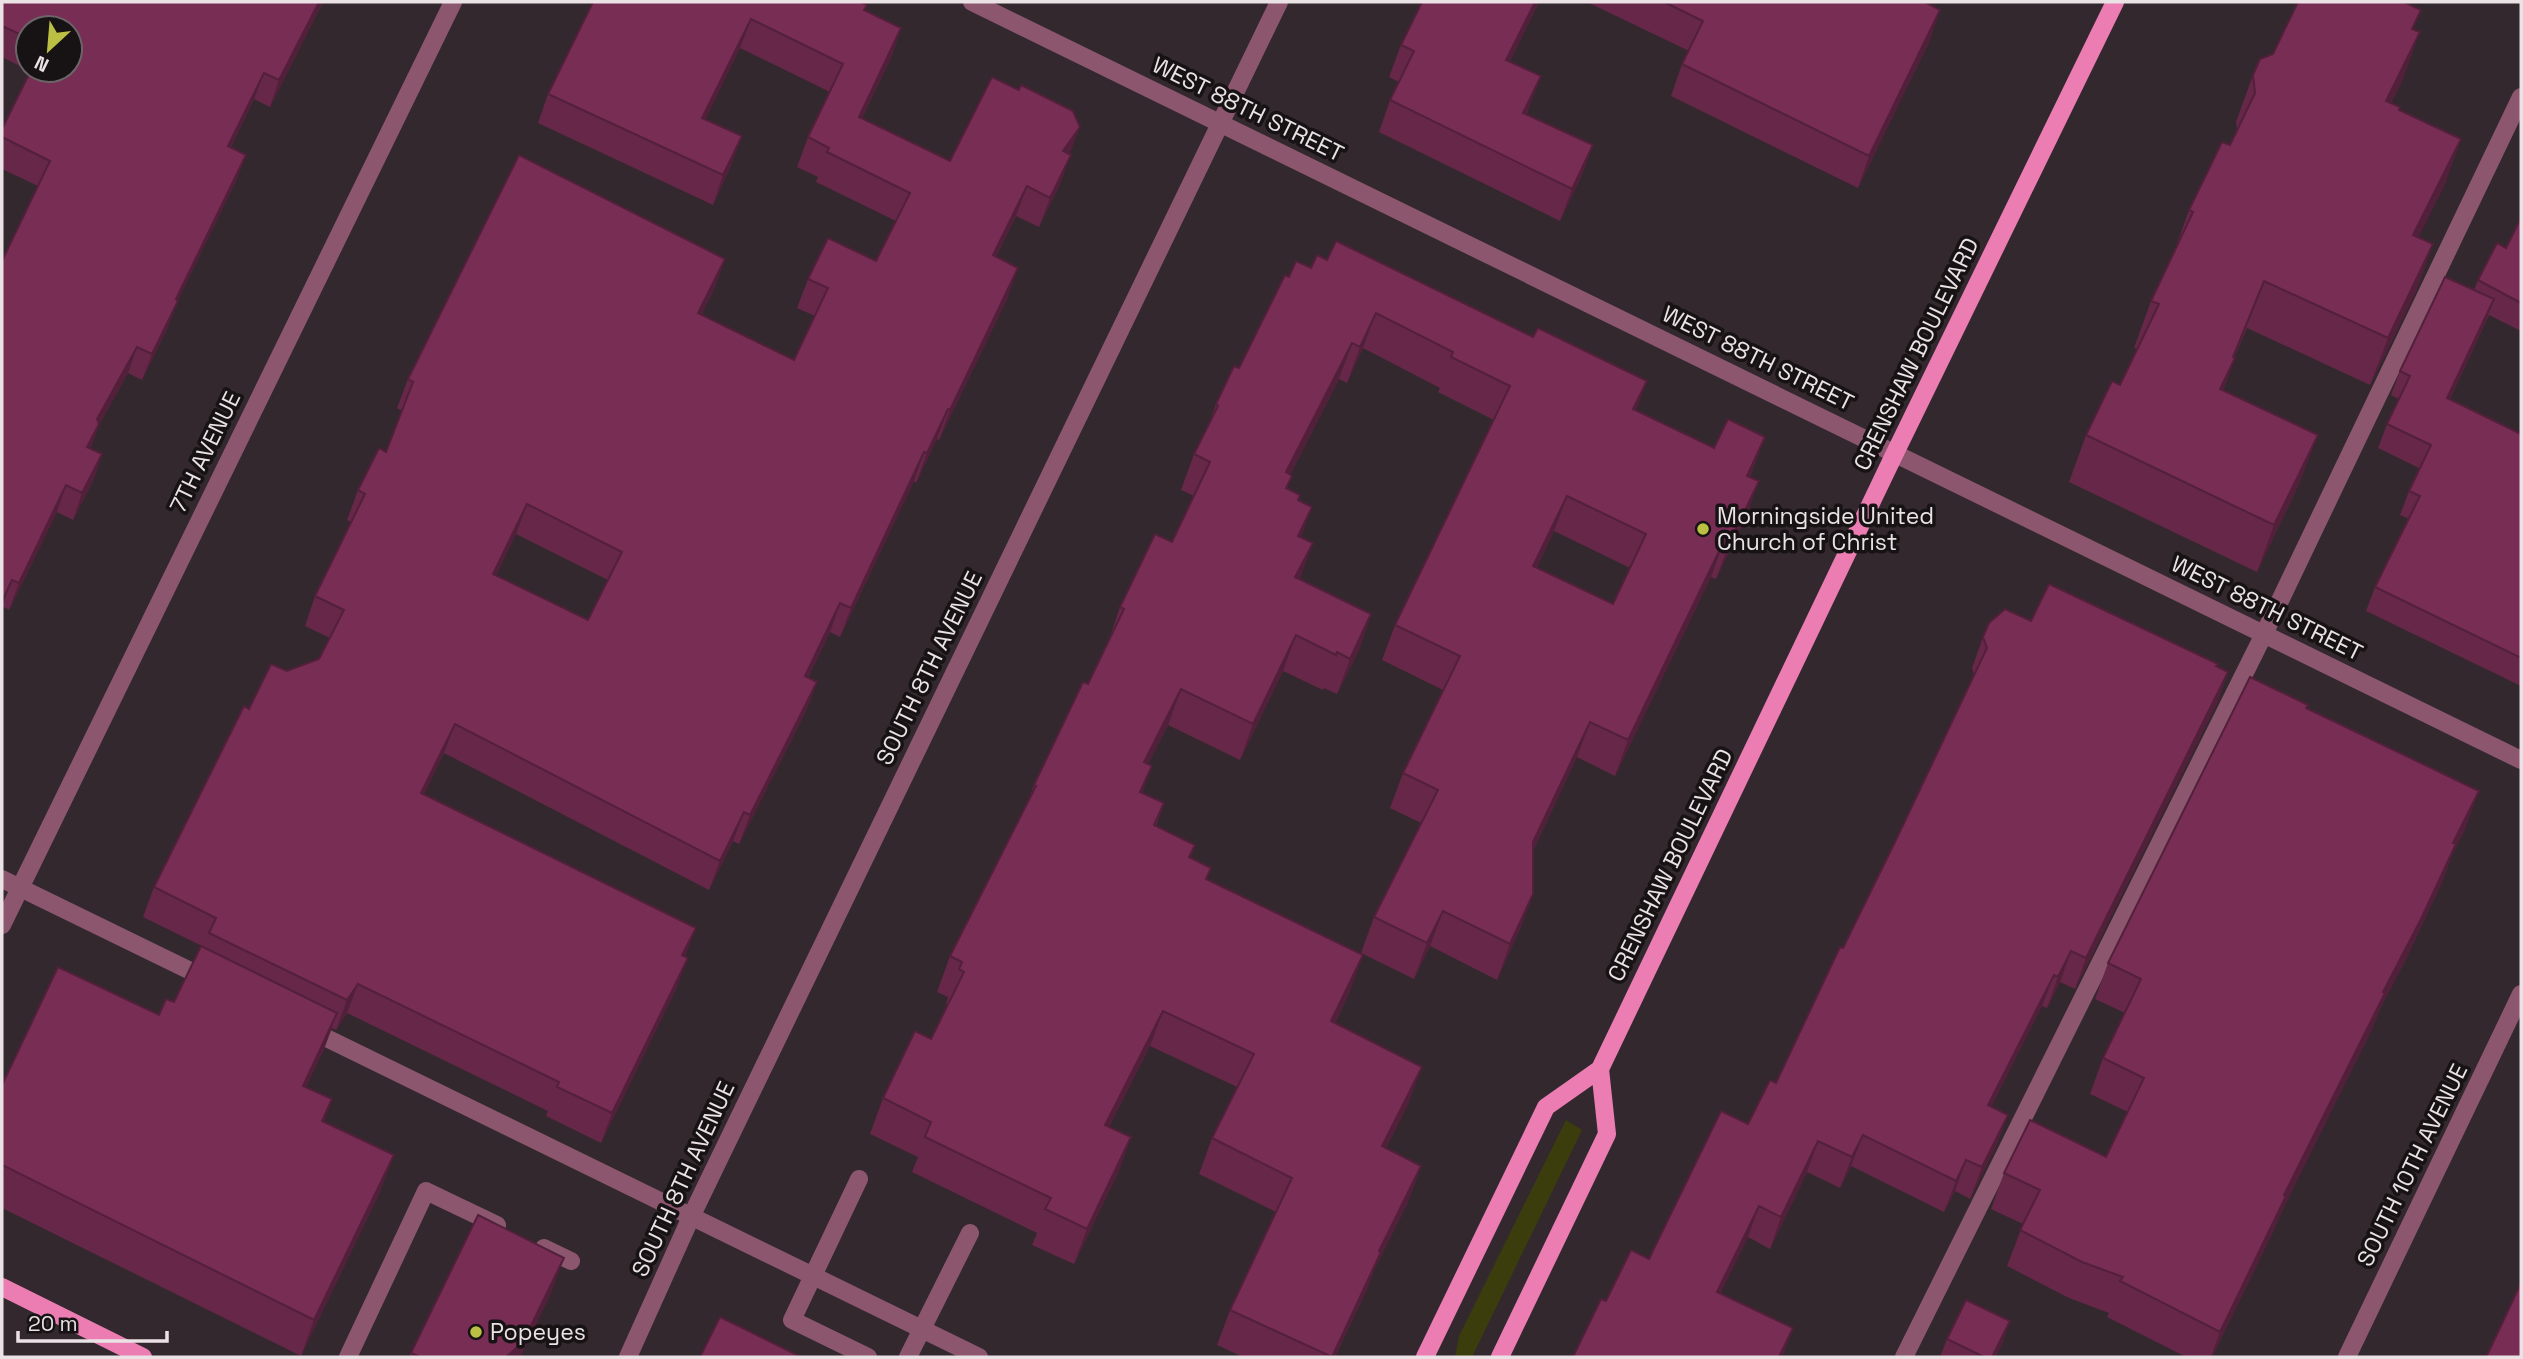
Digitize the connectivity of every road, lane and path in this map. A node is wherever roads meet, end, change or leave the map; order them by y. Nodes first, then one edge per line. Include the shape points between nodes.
1 (453, 2) edge
2 (972, 2) edge
3 (1279, 2) edge
4 (2115, 2) edge
5 (2521, 97) edge
6 (1220, 123) junction
7 (1895, 453) junction
8 (2264, 634) junction
9 (2521, 760) edge
10 (2, 879) edge
11 (19, 887) junction
12 (2, 925) edge
13 (230, 991) edge
14 (2521, 994) edge
15 (293, 1021) edge
16 (1600, 1069) junction
17 (859, 1179) dead end
18 (691, 1217) junction
19 (970, 1233) dead end
20 (570, 1261) dead end
21 (813, 1276) junction
22 (2, 1287) edge
23 (922, 1330) junction
24 (144, 1357) edge
25 (348, 1357) edge
26 (628, 1357) edge
27 (868, 1357) edge
28 (908, 1357) edge
29 (979, 1357) edge
30 (1425, 1357) edge
31 (1500, 1357) edge
32 (1904, 1357) edge
33 (2347, 1357) edge

1 - 11 street, 7TH AVENUE
2 - 6 street, WEST 88TH STREET
3 - 6 street, SOUTH 8TH AVENUE
4 - 7 main road, CRENSHAW BOULEVARD
5 - 8 street
6 - 7 street, WEST 88TH STREET
6 - 18 street, SOUTH 8TH AVENUE
7 - 8 street, WEST 88TH STREET
7 - 16 main road, CRENSHAW BOULEVARD
8 - 9 street, WEST 88TH STREET
8 - 32 street
10 - 11 street
11 - 12 street, 7TH AVENUE
11 - 13 street
14 - 33 street, SOUTH 10TH AVENUE
15 - 18 street
16 - 30 main road, CRENSHAW BOULEVARD via 1546,1107
16 - 31 main road via 1607,1133
17 - 21 street
18 - 21 street
18 - 26 street, SOUTH 8TH AVENUE
19 - 23 street
20 - 25 street via 426,1191
21 - 23 street
21 - 27 street via 792,1320
22 - 24 main road
23 - 28 street
23 - 29 street

